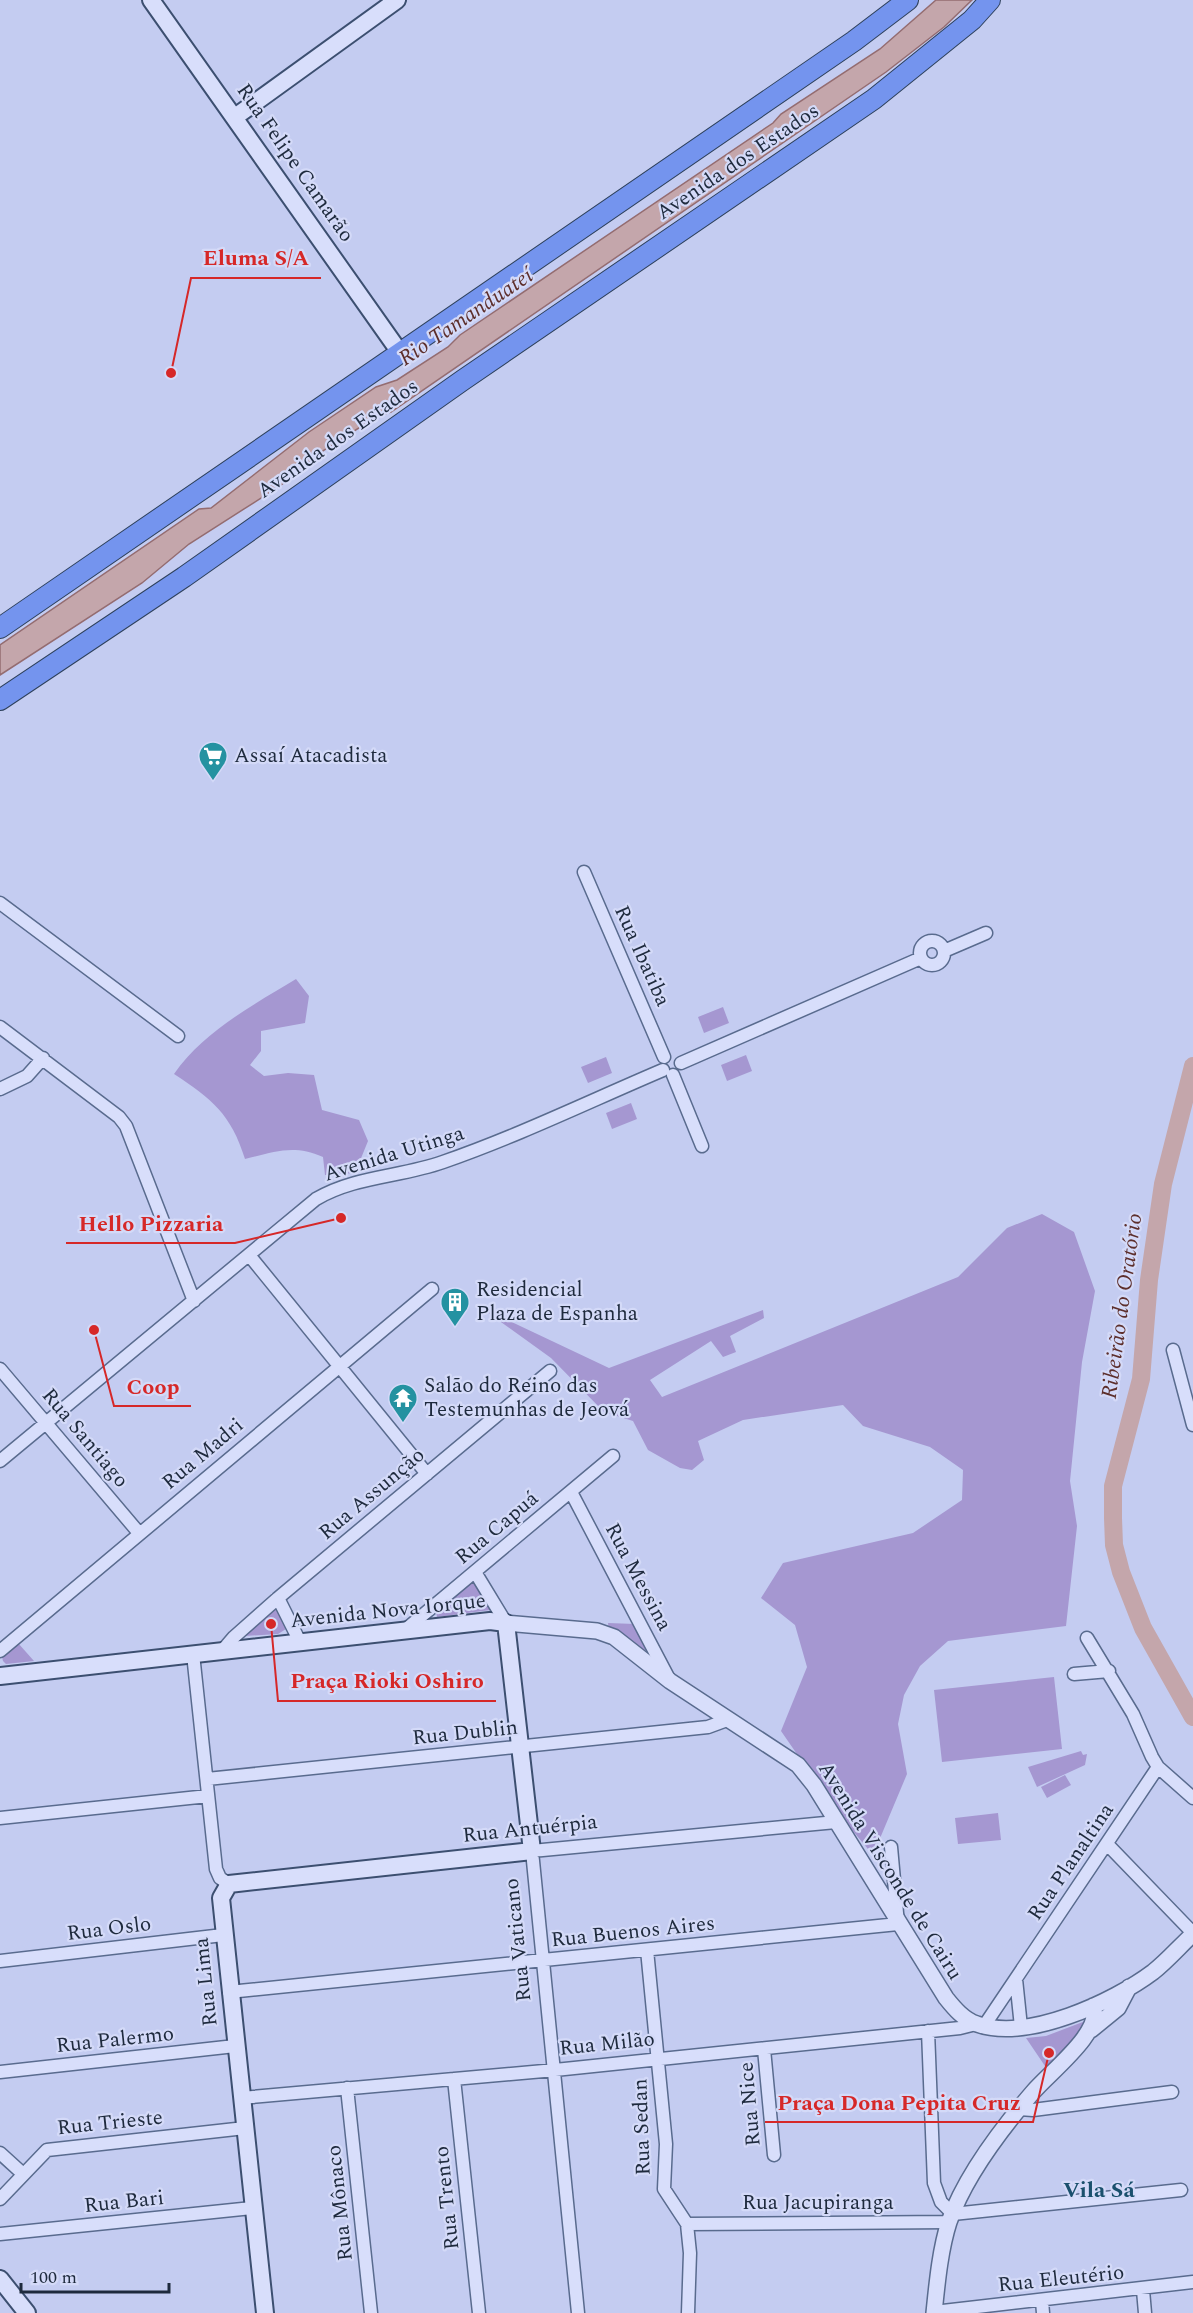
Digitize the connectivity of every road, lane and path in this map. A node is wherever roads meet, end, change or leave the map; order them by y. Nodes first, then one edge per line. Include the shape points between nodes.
1 (151, 0) edge
2 (397, 0) edge
3 (908, 0) edge
4 (990, 0) edge
5 (235, 117) junction
6 (401, 354) junction
7 (0, 627) edge
8 (0, 700) edge
9 (584, 872) dead end
10 (0, 903) edge
11 (986, 933) dead end
12 (944, 951) junction
13 (921, 958) junction
14 (0, 1027) edge
15 (178, 1036) dead end
16 (664, 1057) junction
17 (43, 1058) junction
18 (681, 1063) junction
19 (668, 1072) junction
20 (0, 1089) edge
21 (702, 1146) dead end
22 (249, 1255) junction
23 (432, 1289) dead end
24 (194, 1302) junction
25 (1173, 1350) dead end
26 (339, 1365) junction
27 (0, 1369) edge
28 (550, 1371) dead end
29 (47, 1422) junction
30 (1193, 1425) edge
31 (614, 1456) dead end
32 (0, 1461) edge
33 (427, 1474) junction
34 (571, 1492) junction
35 (140, 1533) junction
36 (475, 1572) junction
37 (278, 1598) junction
38 (506, 1623) junction
39 (405, 1630) junction
40 (602, 1632) joint
41 (1086, 1638) dead end
42 (300, 1642) junction
43 (0, 1651) edge
44 (222, 1651) junction
45 (193, 1654) junction
46 (1109, 1671) junction
47 (1074, 1674) dead end
48 (0, 1676) edge
49 (670, 1681) junction
50 (727, 1720) junction
51 (520, 1747) junction
52 (1158, 1767) junction
53 (207, 1779) junction
54 (208, 1796) junction
55 (1193, 1798) edge
56 (0, 1818) edge
57 (836, 1822) junction
58 (1107, 1844) junction
59 (891, 1847) dead end
60 (532, 1851) junction
61 (229, 1884) junction
62 (898, 1924) junction
63 (1193, 1934) edge
64 (223, 1935) junction
65 (647, 1950) junction
66 (0, 1961) edge
67 (543, 1961) junction
68 (1016, 1979) junction
69 (1129, 1987) junction
70 (229, 1992) junction
71 (1093, 2006) junction
72 (980, 2025) junction
73 (1021, 2027) junction
74 (1091, 2030) junction
75 (928, 2031) junction
76 (235, 2046) junction
77 (764, 2049) junction
78 (659, 2058) junction
79 (555, 2070) junction
80 (0, 2072) edge
81 (454, 2079) junction
82 (347, 2088) junction
83 (1172, 2092) dead end
84 (241, 2098) junction
85 (1019, 2109) junction
86 (245, 2128) junction
87 (0, 2154) edge
88 (774, 2155) dead end
89 (22, 2173) junction
90 (1181, 2190) dead end
91 (0, 2199) edge
92 (252, 2208) junction
93 (951, 2218) junction
94 (687, 2224) junction
95 (0, 2234) edge
96 (1193, 2282) edge
97 (1, 2283) edge
98 (1143, 2290) junction
99 (1043, 2307) edge
100 (27, 2313) edge
101 (265, 2313) edge
102 (371, 2313) edge
103 (479, 2313) edge
104 (578, 2313) edge
105 (688, 2313) edge
106 (934, 2313) edge
107 (1145, 2313) edge

1 - 5 main road, Rua Felipe Camarão
2 - 5 main road
3 - 6 highway, Avenida dos Estados
4 - 8 highway, Avenida dos Estados via 972,20 874,99
5 - 6 main road, Rua Felipe Camarão
6 - 7 highway, Avenida dos Estados
9 - 16 street, Rua Ibatiba
10 - 15 street
11 - 12 street
12 - 13 street via 943,959 934,965
12 - 13 street via 937,942 928,941 920,950
13 - 18 street
14 - 17 street
16 - 18 street via 676,1055
16 - 19 street via 661,1065
17 - 20 street via 27,1076
17 - 24 street via 126,1126
18 - 19 street via 680,1069
19 - 21 street
19 - 22 street, Avenida Utinga via 451,1160 328,1192
22 - 24 street, Avenida Utinga
22 - 26 street
23 - 26 street, Rua Madri
24 - 29 street, Avenida Utinga
25 - 30 street
26 - 33 street
26 - 35 street, Rua Madri
27 - 29 street, Rua Santiago
28 - 33 street, Rua Assunção
29 - 32 street, Avenida Utinga
29 - 35 street, Rua Santiago
31 - 34 street, Rua Capuá
33 - 37 street, Rua Assunção
34 - 36 street, Rua Capuá
34 - 49 street, Rua Messina
35 - 43 street, Rua Madri
36 - 38 street, Rua Vaticano
36 - 39 street, Rua Capuá
37 - 42 street
37 - 44 street, Rua Assunção
38 - 39 main road, Avenida Nova Iorque via 490,1621
38 - 40 street, Avenida Nova Iorque
38 - 51 main road, Rua Vaticano
39 - 42 main road, Avenida Nova Iorque
40 - 49 street, Avenida Visconde de Cairu via 619,1640
41 - 46 street
42 - 44 main road, Avenida Nova Iorque
44 - 45 main road, Avenida Nova Iorque
45 - 48 main road, Avenida Nova Iorque
45 - 53 street
46 - 47 street
46 - 52 street
49 - 50 street, Avenida Visconde de Cairu
50 - 51 street, Rua Dublin via 708,1727
50 - 57 street, Avenida Visconde de Cairu via 798,1765
51 - 53 street, Rua Dublin
51 - 60 main road, Rua Vaticano
52 - 55 street
52 - 58 street, Rua Planaltina
53 - 54 street
54 - 56 street
54 - 61 street via 216,1869
57 - 60 street, Rua Antuérpia
57 - 62 street, Avenida Visconde de Cairu
58 - 63 street
58 - 68 street, Rua Planaltina
59 - 62 street
60 - 61 main road, Rua Antuérpia
60 - 67 street, Rua Vaticano
61 - 64 main road, Rua Lima via 220,1903
62 - 65 street, Rua Buenos Aires
62 - 72 street, Avenida Visconde de Cairu via 951,2005
63 - 69 street via 1154,1971
64 - 66 street, Rua Oslo
64 - 70 main road, Rua Lima
65 - 67 street, Rua Buenos Aires
65 - 78 street, Rua Sedan
67 - 70 street, Rua Buenos Aires
67 - 79 street, Rua Vaticano
68 - 72 street, Rua Planaltina
68 - 73 street
69 - 71 street
69 - 74 street via 1118,2008
70 - 76 main road, Rua Lima
71 - 73 street
71 - 74 street via 1096,2016
72 - 73 street
72 - 75 street, Rua Milão
74 - 85 street
75 - 77 street, Rua Milão
75 - 93 street via 934,2183
76 - 80 street, Rua Palermo
76 - 84 main road, Rua Lima
77 - 78 street, Rua Milão
77 - 88 street, Rua Nice
78 - 79 street, Rua Milão
78 - 94 street, Rua Sedan via 666,2151 664,2190
79 - 81 street, Rua Milão
79 - 104 street, Rua Vaticano
81 - 82 street, Rua Milão
81 - 103 street, Rua Trento
82 - 84 street, Rua Milão
82 - 102 street, Rua Mônaco
83 - 85 street
84 - 86 main road, Rua Lima
85 - 93 street via 983,2158
86 - 89 street, Rua Trieste via 47,2150
86 - 92 main road, Rua Lima
87 - 89 street
89 - 91 street, Rua Trieste
90 - 93 street, Rua Jacupiranga
92 - 95 street, Rua Bari
92 - 101 main road, Rua Lima
93 - 94 street, Rua Jacupiranga
93 - 106 street
94 - 105 street
96 - 98 street, Rua Eleutério
97 - 100 main road
98 - 99 street, Rua Eleutério
98 - 107 street
99 - 106 street, Rua Eleutério

